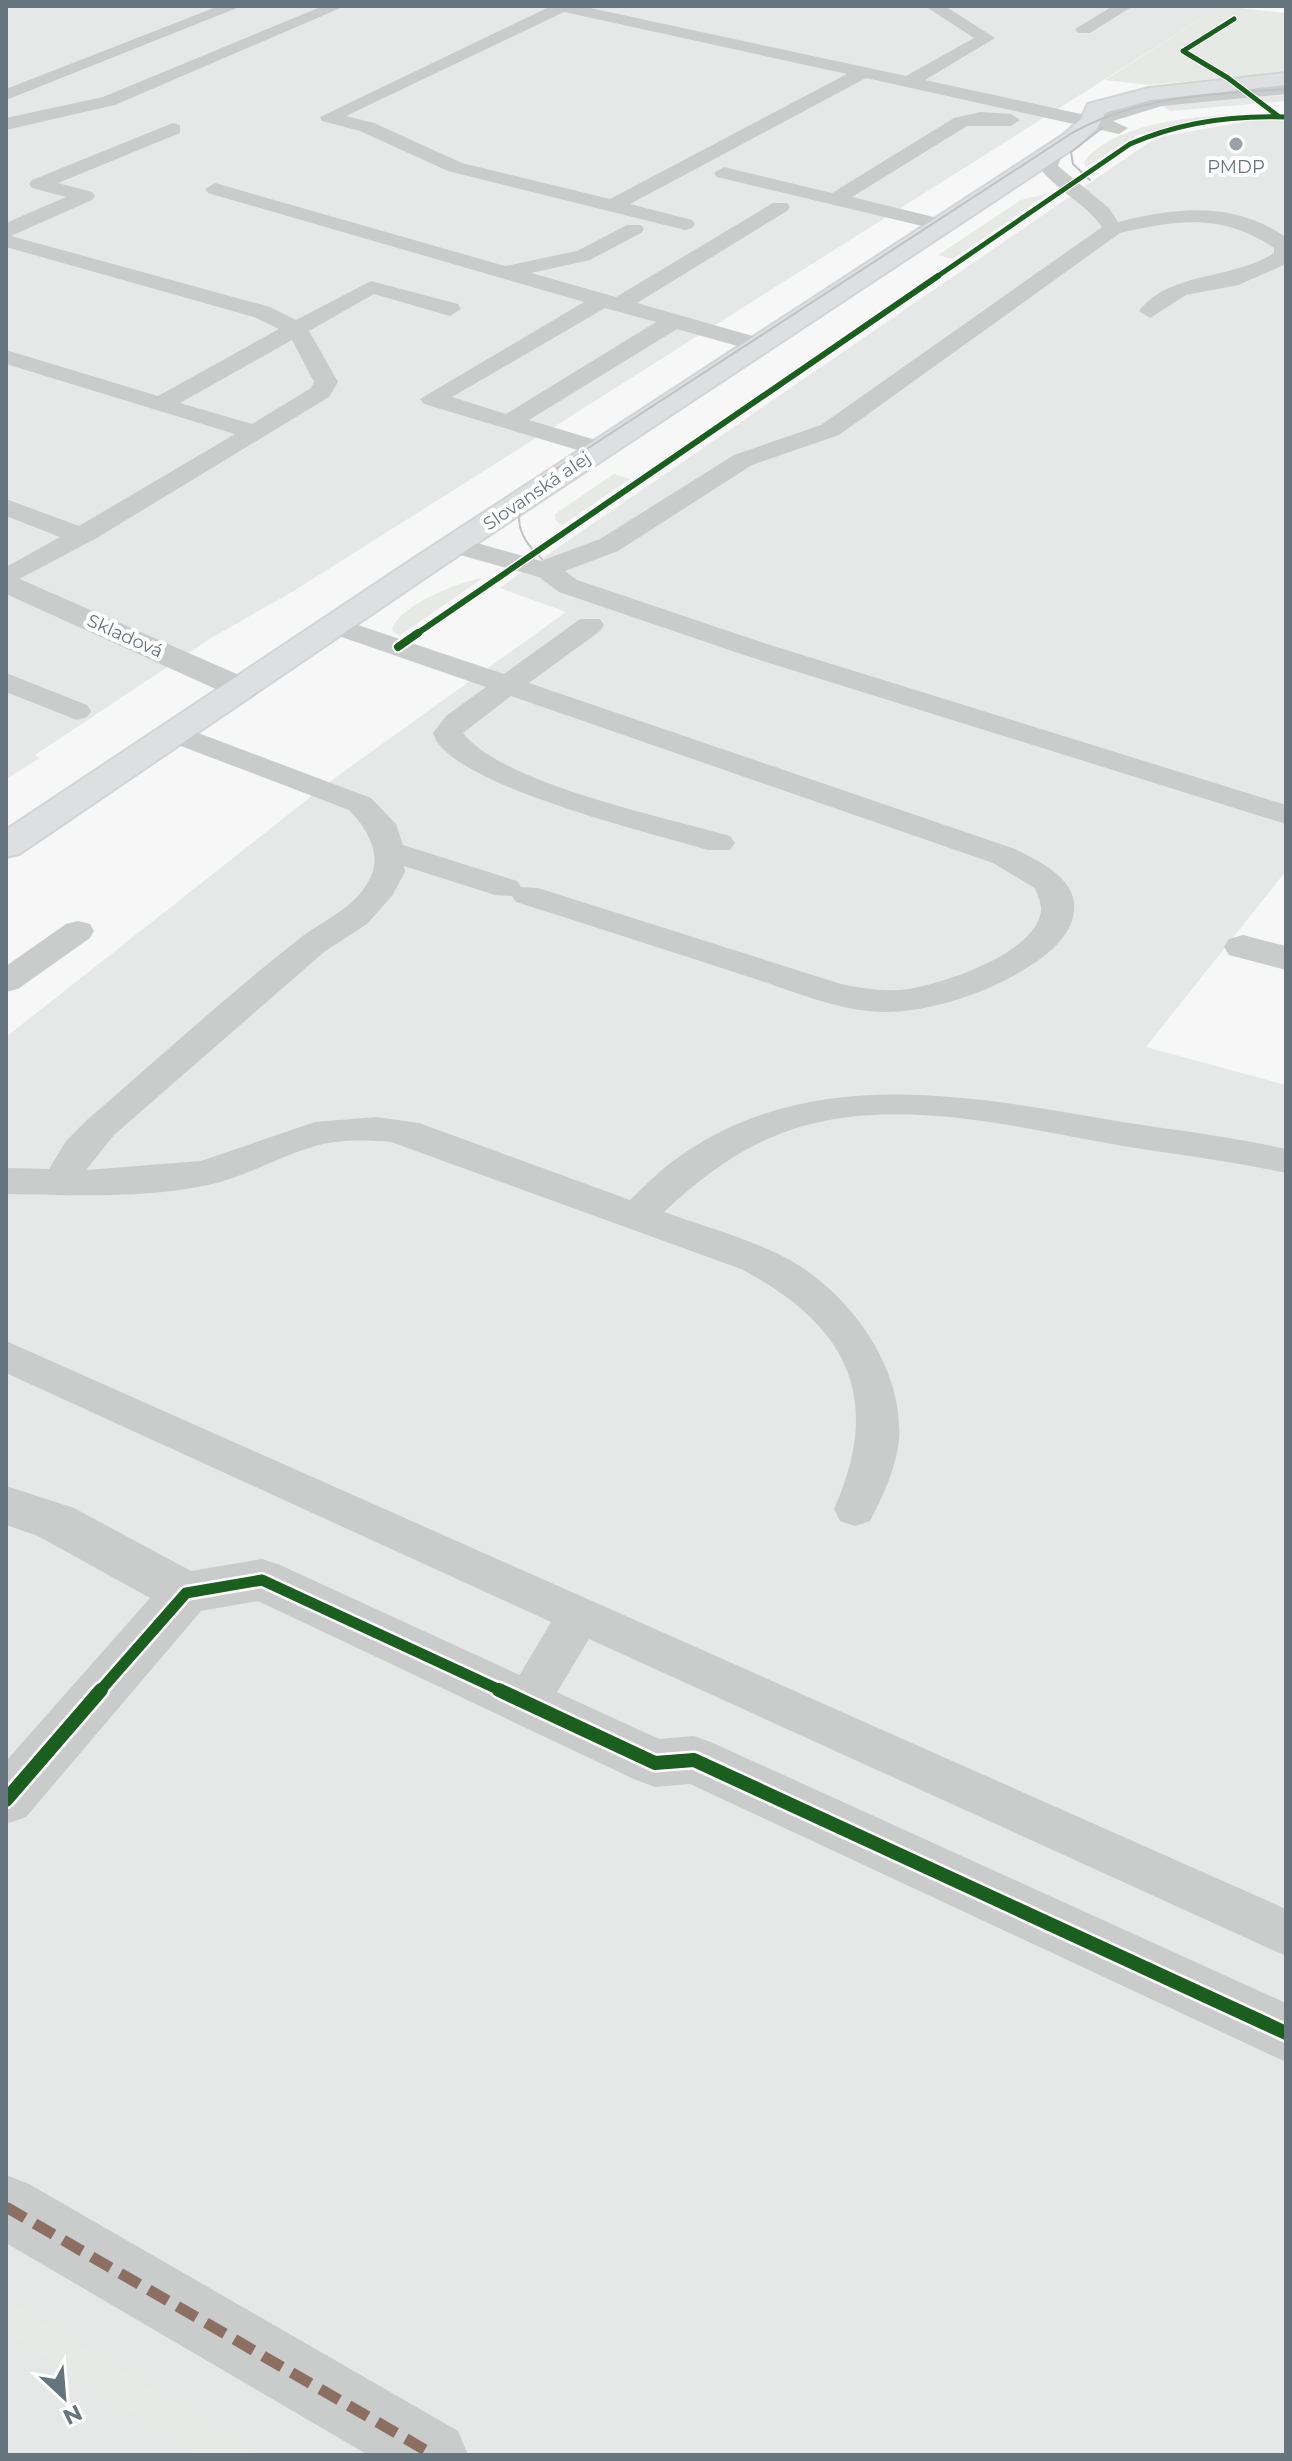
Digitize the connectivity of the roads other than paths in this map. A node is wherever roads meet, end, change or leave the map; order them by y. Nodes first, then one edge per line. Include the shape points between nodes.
1 (234, 6) edge
2 (337, 6) edge
3 (563, 6) edge
4 (933, 6) edge
5 (1125, 6) edge
6 (1084, 29) dead end
7 (863, 73) junction
8 (1286, 79) edge
9 (908, 83) junction
10 (1286, 89) edge
11 (880, 90) dead end
12 (6, 95) edge
13 (1286, 105) edge
14 (1014, 120) junction
15 (6, 124) edge
16 (173, 129) dead end
17 (1075, 137) junction
18 (724, 173) dead end
19 (215, 189) dead end
20 (835, 199) junction
21 (612, 206) junction
22 (780, 207) dead end
23 (685, 224) dead end
24 (943, 225) junction
25 (634, 229) dead end
26 (1113, 229) junction
27 (6, 231) edge
28 (6, 241) edge
29 (503, 273) junction
30 (610, 303) junction
31 (450, 309) dead end
32 (1150, 311) dead end
33 (674, 321) junction
34 (296, 328) junction
35 (762, 346) junction
36 (6, 357) edge
37 (160, 404) junction
38 (509, 422) junction
39 (255, 433) junction
40 (600, 449) junction
41 (6, 507) edge
42 (80, 536) junction
43 (455, 545) junction
44 (541, 569) junction
45 (6, 580) edge
46 (334, 625) junction
47 (590, 625) dead end
48 (6, 682) edge
49 (507, 685) junction
50 (243, 689) junction
51 (77, 711) dead end
52 (175, 734) junction
53 (1286, 815) edge
54 (719, 843) dead end
55 (6, 846) edge
56 (388, 850) junction
57 (78, 931) dead end
58 (1243, 947) dead end
59 (1286, 958) edge
60 (6, 982) edge
61 (1286, 1161) edge
62 (6, 1181) edge
63 (60, 1182) junction
64 (636, 1216) junction
65 (6, 1356) edge
66 (6, 1505) edge
67 (855, 1509) dead end
68 (186, 1593) junction
69 (580, 1614) junction
70 (526, 1703) junction
71 (6, 1800) edge
72 (1286, 1933) edge
73 (1286, 2033) edge
74 (6, 2207) edge
75 (434, 2455) edge

1 - 12 lane
2 - 15 lane via 109,101
3 - 7 lane
3 - 21 lane via 329,117 367,127 455,167
4 - 9 lane via 986,38
5 - 6 lane
7 - 9 lane
7 - 21 lane
8 - 17 main road, Slovanská alej via 1149,94 1096,109
9 - 17 lane
10 - 17 lane via 1160,101
11 - 14 lane
13 - 17 main road, Slovanská alej via 1175,114
14 - 17 lane
14 - 20 lane via 961,122
16 - 27 lane via 39,184 85,196
17 - 24 main road, Slovanská alej
17 - 26 lane via 1047,164 1102,212
18 - 20 lane
19 - 29 lane
20 - 24 lane
21 - 23 lane
22 - 30 lane
24 - 35 main road, Slovanská alej
25 - 29 lane via 583,256
26 - 32 lane via 1172,215 1217,217 1258,228 1285,246 1284,256 1267,267 1179,290
26 - 44 lane via 830,430 743,460 609,545
28 - 34 lane via 262,312
29 - 30 lane
30 - 33 lane
30 - 38 lane via 432,399
31 - 34 lane via 371,287
33 - 35 lane
33 - 38 lane
34 - 37 lane
34 - 39 lane via 326,382 321,392
35 - 40 main road, Slovanská alej
36 - 37 lane
37 - 39 lane
38 - 40 lane
39 - 42 lane
40 - 43 main road, Slovanská alej
41 - 42 lane
42 - 45 lane
43 - 44 lane
43 - 46 main road, Slovanská alej
44 - 53 lane via 568,586 757,650
45 - 50 street, Skladová
46 - 49 lane
46 - 50 main road, Slovanská alej
47 - 49 lane
48 - 51 lane
49 - 54 lane via 450,727 449,738 460,749 531,785
49 - 56 lane via 1004,856 1049,885 1057,923 1018,959 945,993 885,1001 821,988
50 - 52 main road, Slovanská alej
52 - 55 main road, Slovanská alej
52 - 56 lane via 360,804 381,824
56 - 63 lane via 389,872 376,896 101,1127
57 - 60 lane
58 - 59 street
61 - 64 lane via 938,1104 845,1104 793,1116 743,1137 664,1186
62 - 63 lane
63 - 64 lane via 114,1184 204,1174 309,1136 354,1127 382,1128 406,1132
64 - 67 lane via 777,1269 834,1320 860,1357 877,1395 879,1437
65 - 69 lane
66 - 68 street via 56,1522
68 - 70 street via 262,1580
68 - 71 street
69 - 70 lane
69 - 72 lane
70 - 73 street via 655,1763 694,1760
74 - 75 street

